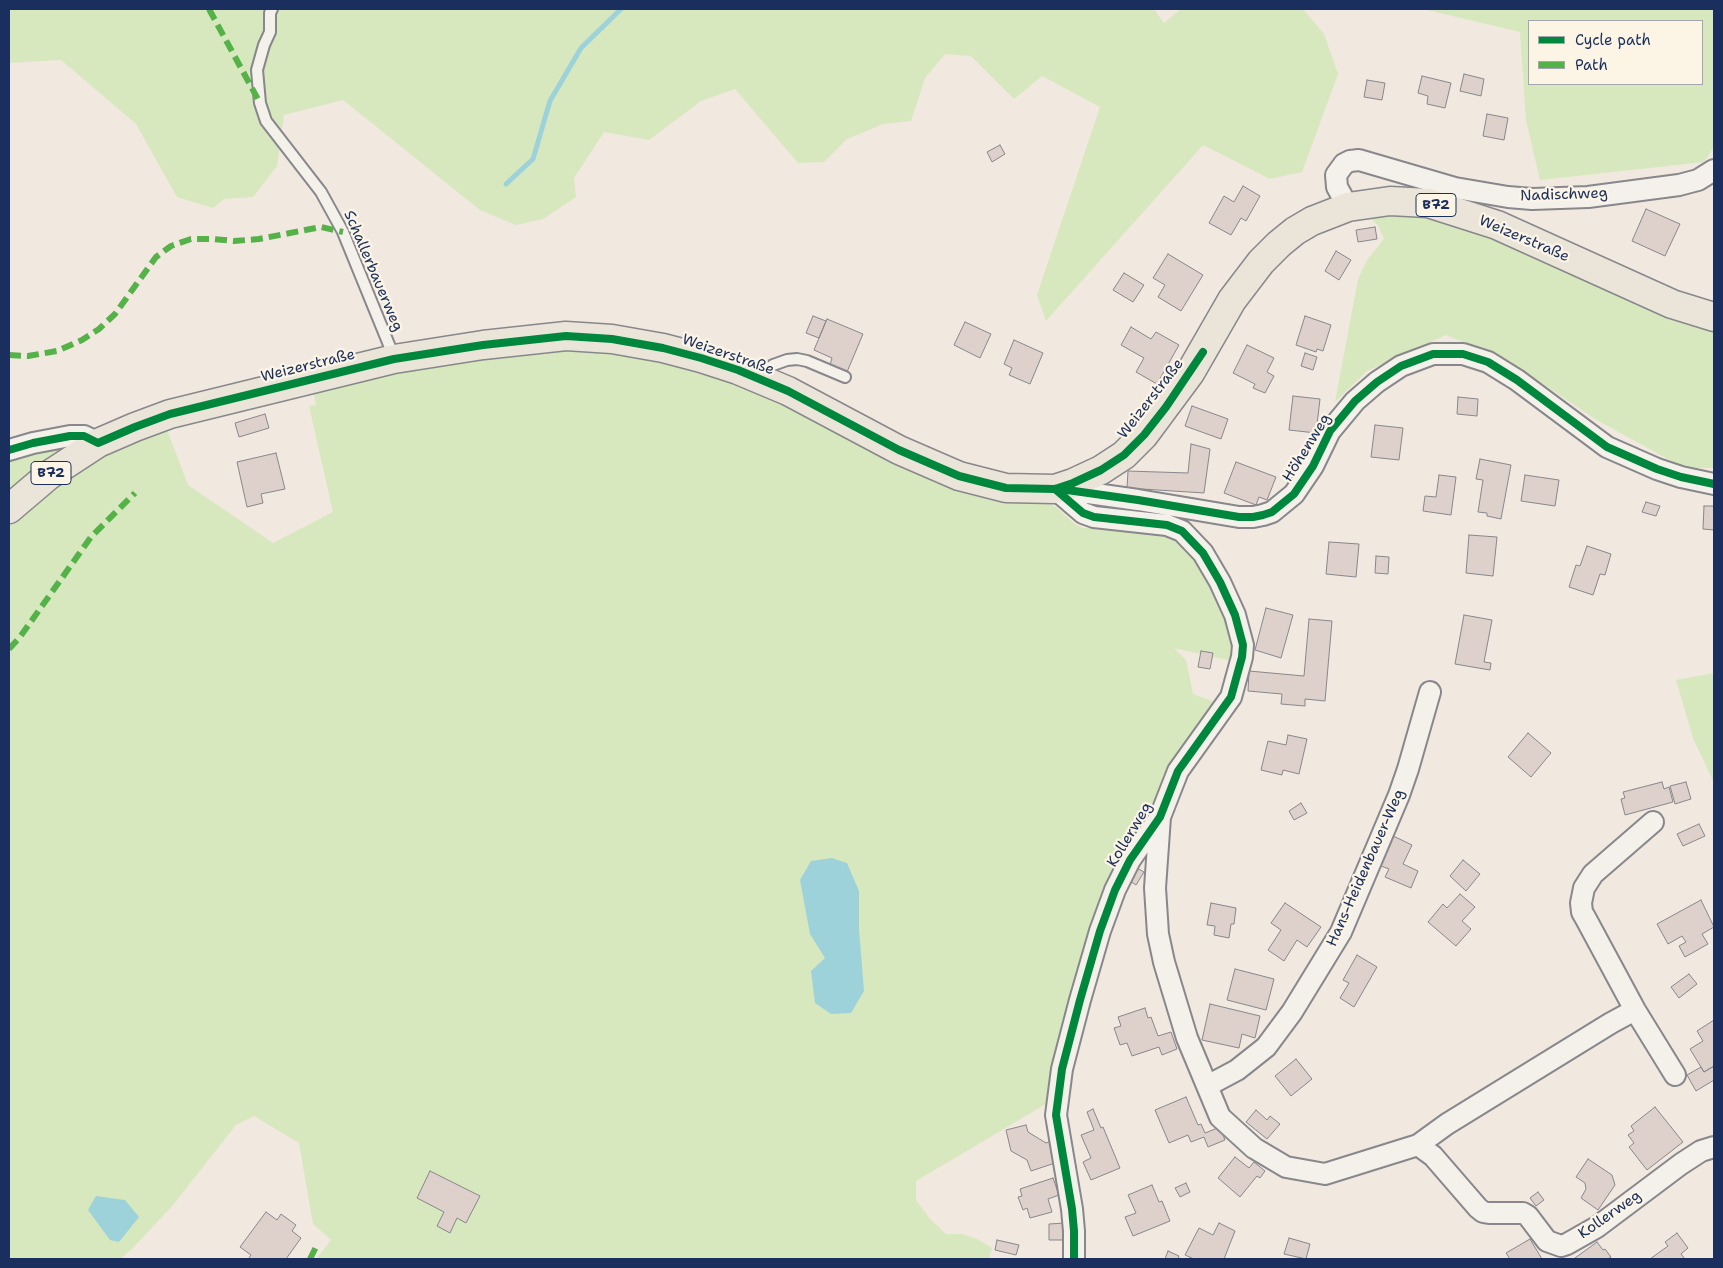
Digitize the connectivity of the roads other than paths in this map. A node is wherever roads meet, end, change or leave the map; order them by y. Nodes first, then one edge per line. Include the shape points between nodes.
1 (272, 9) edge
2 (1714, 170) edge
3 (1348, 207) junction
4 (1714, 317) edge
5 (394, 359) junction
6 (846, 377) dead end
7 (761, 380) junction
8 (98, 443) junction
9 (9, 450) edge
10 (1714, 484) edge
11 (1055, 489) junction
12 (9, 509) edge
13 (1430, 692) dead end
14 (1160, 817) junction
15 (1653, 822) dead end
16 (1635, 1010) junction
17 (1675, 1075) dead end
18 (1207, 1086) junction
19 (1418, 1146) junction
20 (1714, 1147) edge
21 (1074, 1259) edge

1 - 5 lane, Schallerbauerweg via 270,32 257,70 260,103 266,120 321,192 343,232
2 - 3 street, Nadischweg via 1698,180 1679,185 1588,197 1532,199 1455,188 1359,160 1344,164 1336,175 1337,187
3 - 4 main road, Weizerstraße / B72 via 1390,201 1428,202 1497,225 1672,304
3 - 11 main road, Weizerstraße / B72 via 1295,231 1261,262 1232,300 1190,373 1144,435 1124,455 1101,470
5 - 7 main road, Weizerstraße / B72 via 482,344 566,336 612,339 663,348
5 - 8 main road, Weizerstraße / B72 via 170,414
6 - 7 lane via 797,359 773,365
7 - 11 main road, Weizerstraße / B72 via 899,450 959,476 1006,488
8 - 9 street via 84,436 70,436
8 - 12 main road, B72 via 49,475
10 - 11 street, Höhenweg via 1643,464 1607,447 1518,380 1488,362 1463,354 1433,354 1401,366 1354,401 1330,431 1294,494 1272,512 1239,517
11 - 14 street, Kollerweg via 1083,513 1094,517 1167,525 1182,531 1211,565 1240,631 1242,657 1233,692 1178,771
13 - 18 street, Hans-Heidenbauer-Weg via 1399,795 1341,932 1292,1012 1266,1047 1237,1070
14 - 18 street, Kollerweg via 1155,905 1160,949 1178,1012
14 - 21 street, Kollerweg via 1123,872 1108,908 1062,1069 1056,1115 1072,1209
15 - 16 street via 1593,874 1584,888 1581,903 1582,912
16 - 17 street
16 - 19 street, Kollerweg via 1446,1124
18 - 19 street, Kollerweg via 1220,1116 1254,1148 1286,1167 1325,1174
19 - 20 street, Kollerweg via 1433,1156 1483,1212 1524,1213 1547,1241 1561,1246 1597,1227 1701,1151

